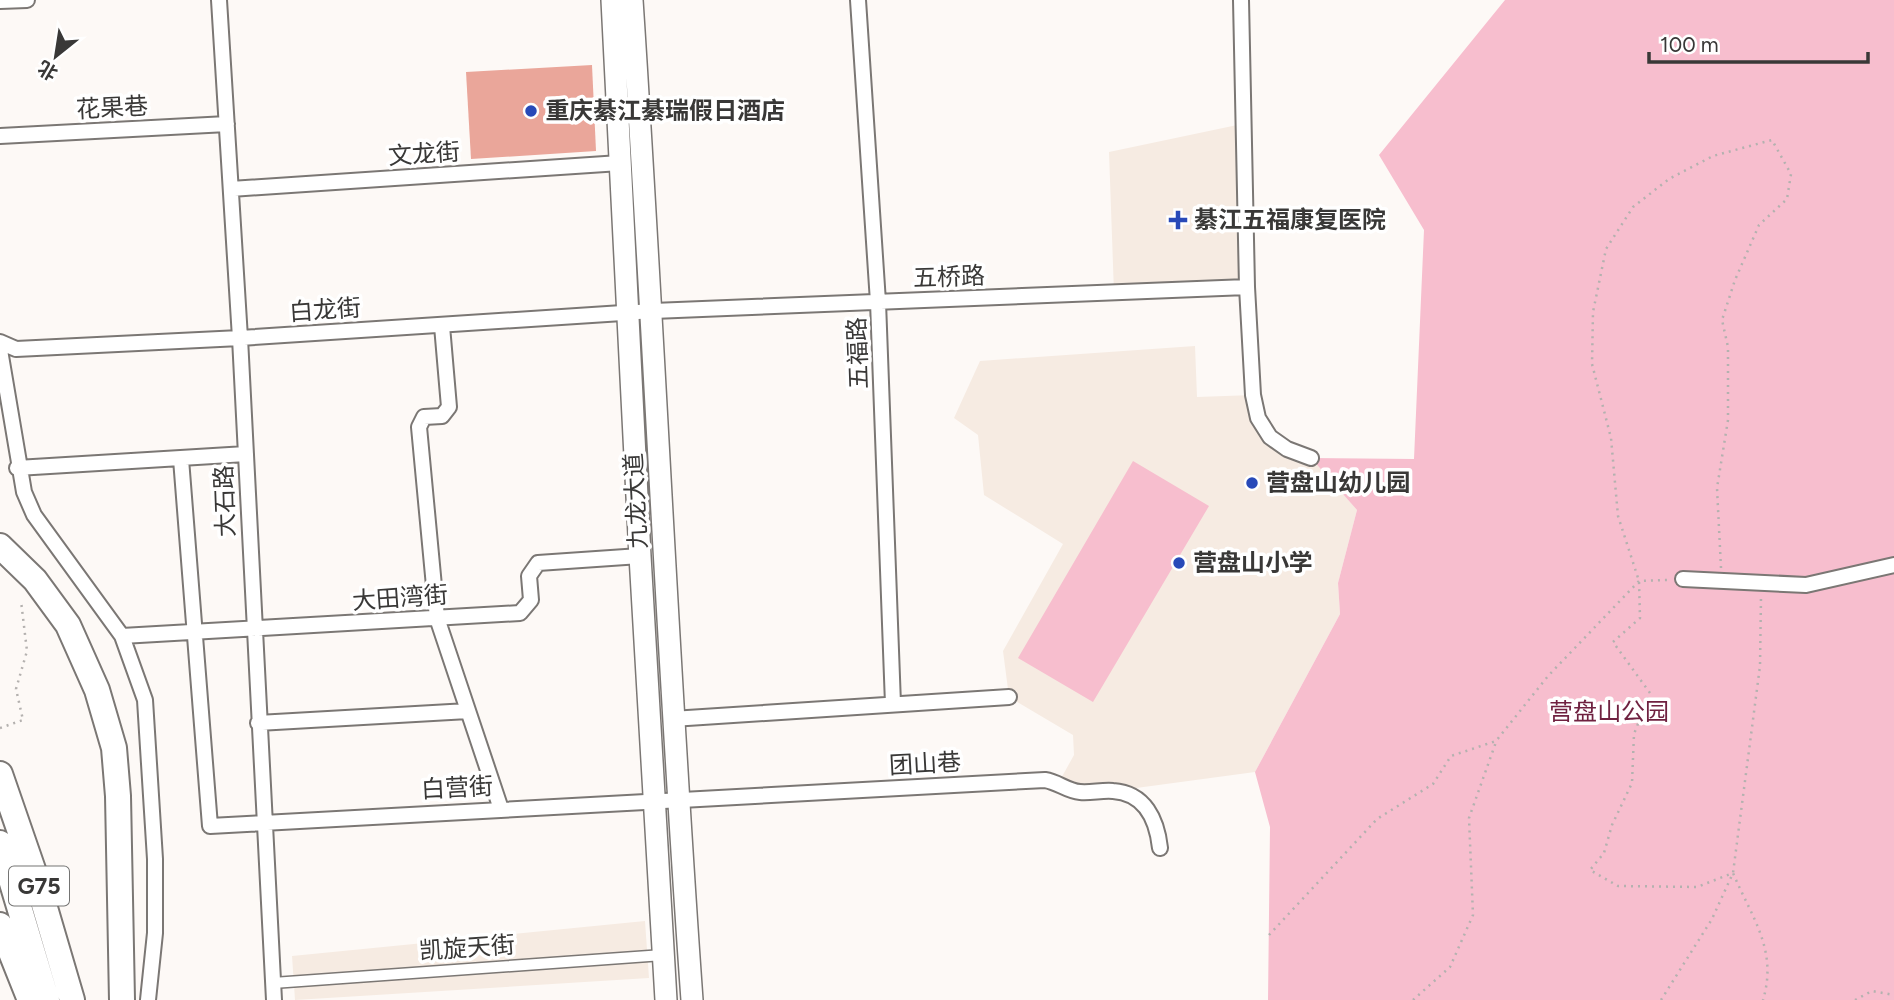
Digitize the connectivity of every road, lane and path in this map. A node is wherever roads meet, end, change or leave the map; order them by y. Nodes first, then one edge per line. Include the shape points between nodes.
1 (27, 0) edge
2 (219, 0) edge
3 (612, 0) edge
4 (632, 0) edge
5 (858, 0) edge
6 (1241, 0) edge
7 (0, 1) edge
8 (227, 124) junction
9 (0, 136) edge
10 (620, 163) junction
11 (231, 189) junction
12 (1247, 287) junction
13 (878, 302) junction
14 (653, 311) junction
15 (628, 314) junction
16 (442, 326) junction
17 (240, 338) junction
18 (0, 342) edge
19 (0, 350) edge
20 (246, 454) junction
21 (181, 458) junction
22 (1311, 458) dead end
23 (18, 468) junction
24 (0, 546) edge
25 (640, 556) junction
26 (1894, 565) edge
27 (1683, 579) joint
28 (1639, 581) junction
29 (1723, 581) junction
30 (1762, 583) junction
31 (21, 601) dead end
32 (437, 618) junction
33 (253, 631) junction
34 (194, 633) junction
35 (122, 636) junction
36 (1009, 697) dead end
37 (893, 704) junction
38 (468, 711) junction
39 (672, 719) junction
40 (258, 723) junction
41 (0, 728) edge
42 (1496, 741) junction
43 (0, 774) edge
44 (677, 799) junction
45 (653, 802) junction
46 (501, 808) junction
47 (263, 822) junction
48 (0, 843) edge
49 (1160, 848) dead end
50 (1733, 873) junction
51 (0, 925) edge
52 (1269, 935) dead end
53 (663, 955) junction
54 (274, 983) junction
55 (1894, 995) edge
56 (30, 1000) edge
57 (47, 1000) edge
58 (72, 1000) edge
59 (122, 1000) edge
60 (148, 1000) edge
61 (274, 1000) edge
62 (666, 1000) edge
63 (692, 1000) edge
64 (1413, 1000) edge
65 (1661, 1000) edge
66 (1763, 1000) edge
67 (1855, 1000) edge

1 - 7 street
2 - 8 street, 大石路
3 - 10 main road, 九龙大道
4 - 14 main road, 九龙大道
5 - 13 street, 五福路
6 - 12 street
8 - 9 street, 花果巷
8 - 11 street, 大石路
10 - 11 street, 文龙街
10 - 15 main road, 九龙大道
11 - 17 street, 大石路
12 - 13 street, 五桥路
12 - 22 street via 1258,418 1270,437
13 - 14 street, 五桥路
13 - 37 street, 五福路
14 - 15 street, 白龙街
14 - 39 main road, 九龙大道
15 - 16 street, 白龙街
15 - 25 main road, 九龙大道
16 - 17 street, 白龙街
16 - 32 street via 449,407 442,416 424,417 419,427
17 - 18 street, 白龙街 via 16,349
17 - 20 street, 大石路
19 - 23 street
20 - 21 street
20 - 33 street, 大石路
21 - 23 street
21 - 34 street
23 - 35 street via 34,515
24 - 59 highway via 35,580 68,625 97,690 114,748
25 - 32 street, 大田湾街 via 538,563 529,576 531,600 520,613
25 - 45 main road, 九龙大道
26 - 30 street via 1806,585
27 - 28 path
27 - 29 street
28 - 29 path via 1618,516 1611,438 1592,364 1592,312 1606,249 1633,207 1669,180 1713,156 1772,140 1791,174 1787,199 1759,225 1722,320 1728,347 1728,421 1717,488
28 - 42 path via 1548,676
28 - 50 path via 1640,618 1613,642 1650,693 1634,734 1632,783 1604,853 1590,870 1618,886 1697,887
29 - 30 street
30 - 50 path via 1760,666
31 - 41 path via 27,651 16,689 23,720
32 - 33 street, 大田湾街
32 - 38 street
33 - 34 street, 大田湾街
33 - 40 street, 大石路
34 - 35 street, 大田湾街
34 - 47 street, 白营街 via 210,826
35 - 60 street via 145,700 155,859 155,933
36 - 37 street
37 - 39 street
38 - 40 street
38 - 46 street
39 - 44 main road, 九龙大道
40 - 47 street, 大石路
42 - 52 path via 1451,757 1433,785 1377,819
42 - 64 path via 1469,818 1473,915 1450,967
43 - 58 highway, G75
44 - 45 street, 团山巷
44 - 49 street, 团山巷 via 1059,782 1077,792 1114,791 1139,800 1155,820
44 - 63 main road, 九龙大道
45 - 46 street, 白营街
45 - 53 main road, 九龙大道
46 - 47 street, 白营街
47 - 54 street, 大石路
48 - 57 highway, G75
50 - 65 path via 1712,919
50 - 66 path via 1767,947 1770,978
51 - 56 highway
53 - 54 street, 凯旋天街
53 - 62 main road, 九龙大道
54 - 61 street, 大石路
55 - 67 path via 1872,990

